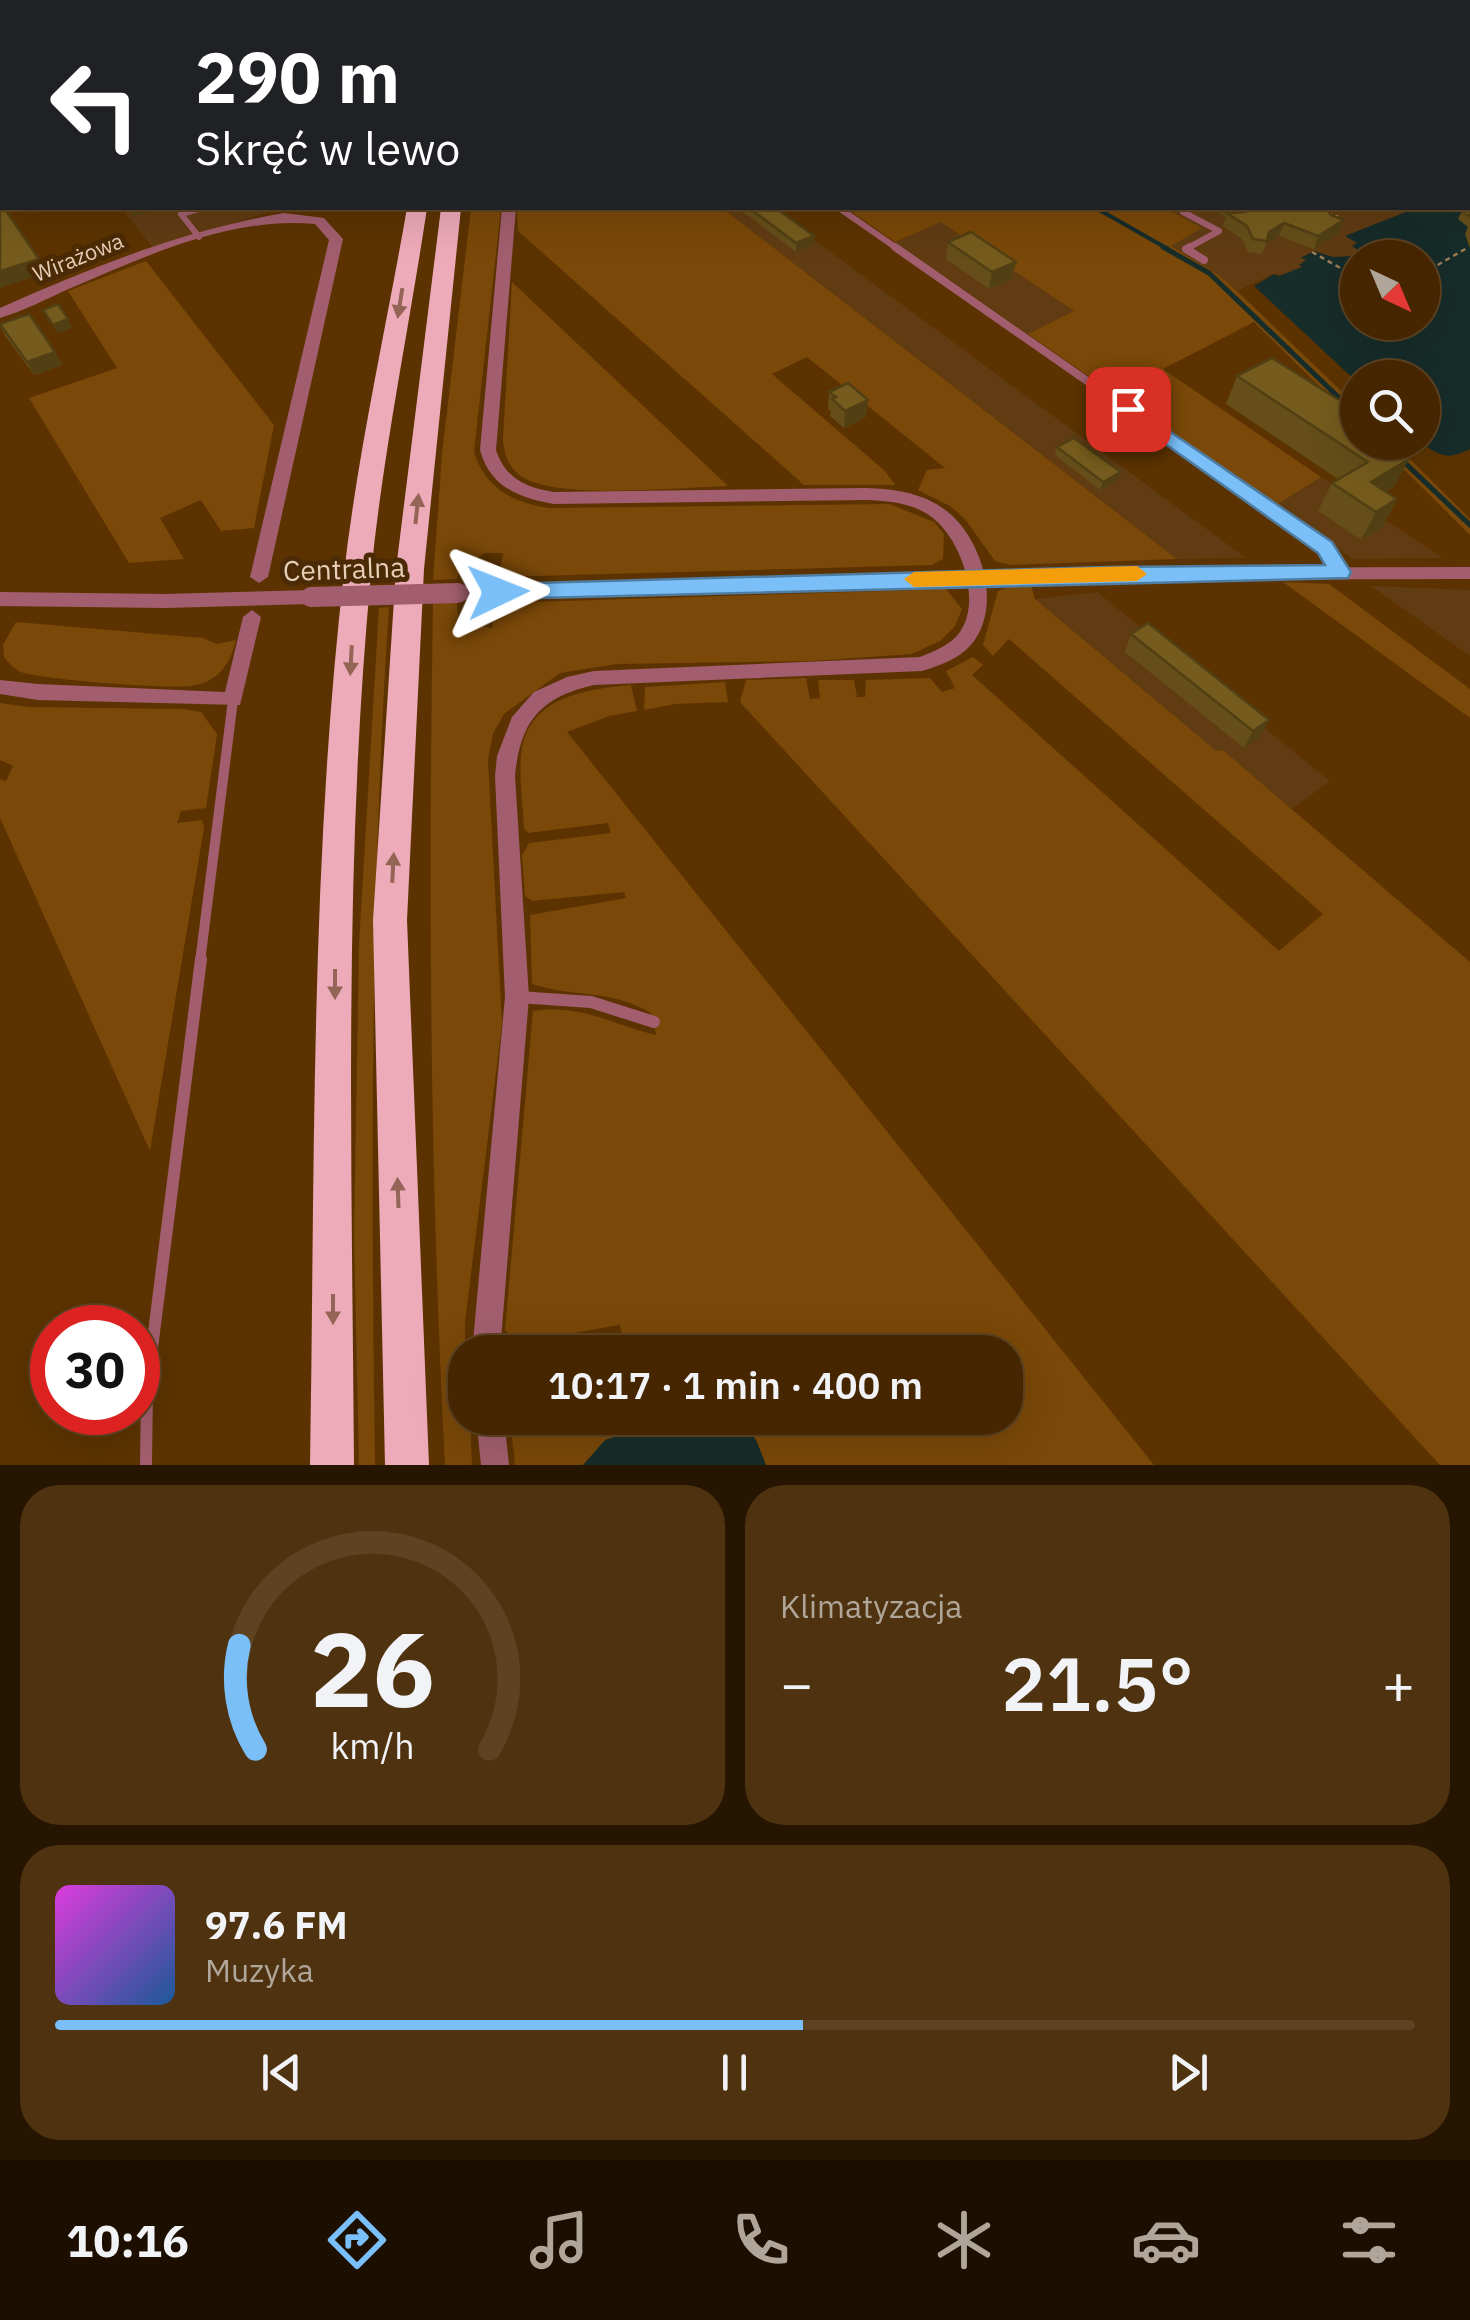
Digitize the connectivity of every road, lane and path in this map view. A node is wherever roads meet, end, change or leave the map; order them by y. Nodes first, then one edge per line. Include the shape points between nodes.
1 (186, 210) edge
2 (417, 210) edge
3 (451, 210) edge
4 (510, 210) edge
5 (843, 210) edge
6 (1187, 210) edge
7 (1323, 210) edge
8 (1338, 217) edge
9 (199, 237) junction
10 (1467, 248) dead end
11 (1312, 252) dead end
12 (1204, 260) dead end
13 (1447, 260) joint
14 (1440, 264) edge
15 (1340, 268) edge
16 (0, 314) edge
17 (1340, 572) junction
18 (1470, 573) edge
19 (259, 577) dead end
20 (974, 578) junction
21 (0, 599) edge
22 (252, 617) dead end
23 (0, 687) edge
24 (233, 700) junction
25 (517, 997) junction
26 (654, 1022) dead end
27 (487, 1335) edge
28 (492, 1435) edge
29 (146, 1465) edge
30 (332, 1465) edge
31 (407, 1465) edge
32 (495, 1465) edge

1 - 9 lane via 181,214
2 -> 30 highway via 353,622 336,917
31 -> 3 highway via 390,920 410,570
4 - 20 street via 488,450 502,479 554,498 897,496 926,505 955,526
5 - 17 lane via 1308,535
6 - 12 lane via 1218,231 1186,250
7 - 8 path
9 - 16 street, Wirażowa via 103,268
9 - 19 street, Wirażowa via 290,214 324,219 336,239
10 - 13 path
11 - 15 path
13 - 14 path
17 - 18 street, Centralna
17 - 20 street, Centralna
20 - 21 street, Centralna, bridge via 165,601
20 - 25 street via 975,617 967,636 922,664 594,678 564,685 527,709 511,733 506,763
22 - 24 street
23 - 24 street
24 - 29 lane via 147,1388
25 - 26 lane via 591,1002
25 - 27 street
28 - 32 street

